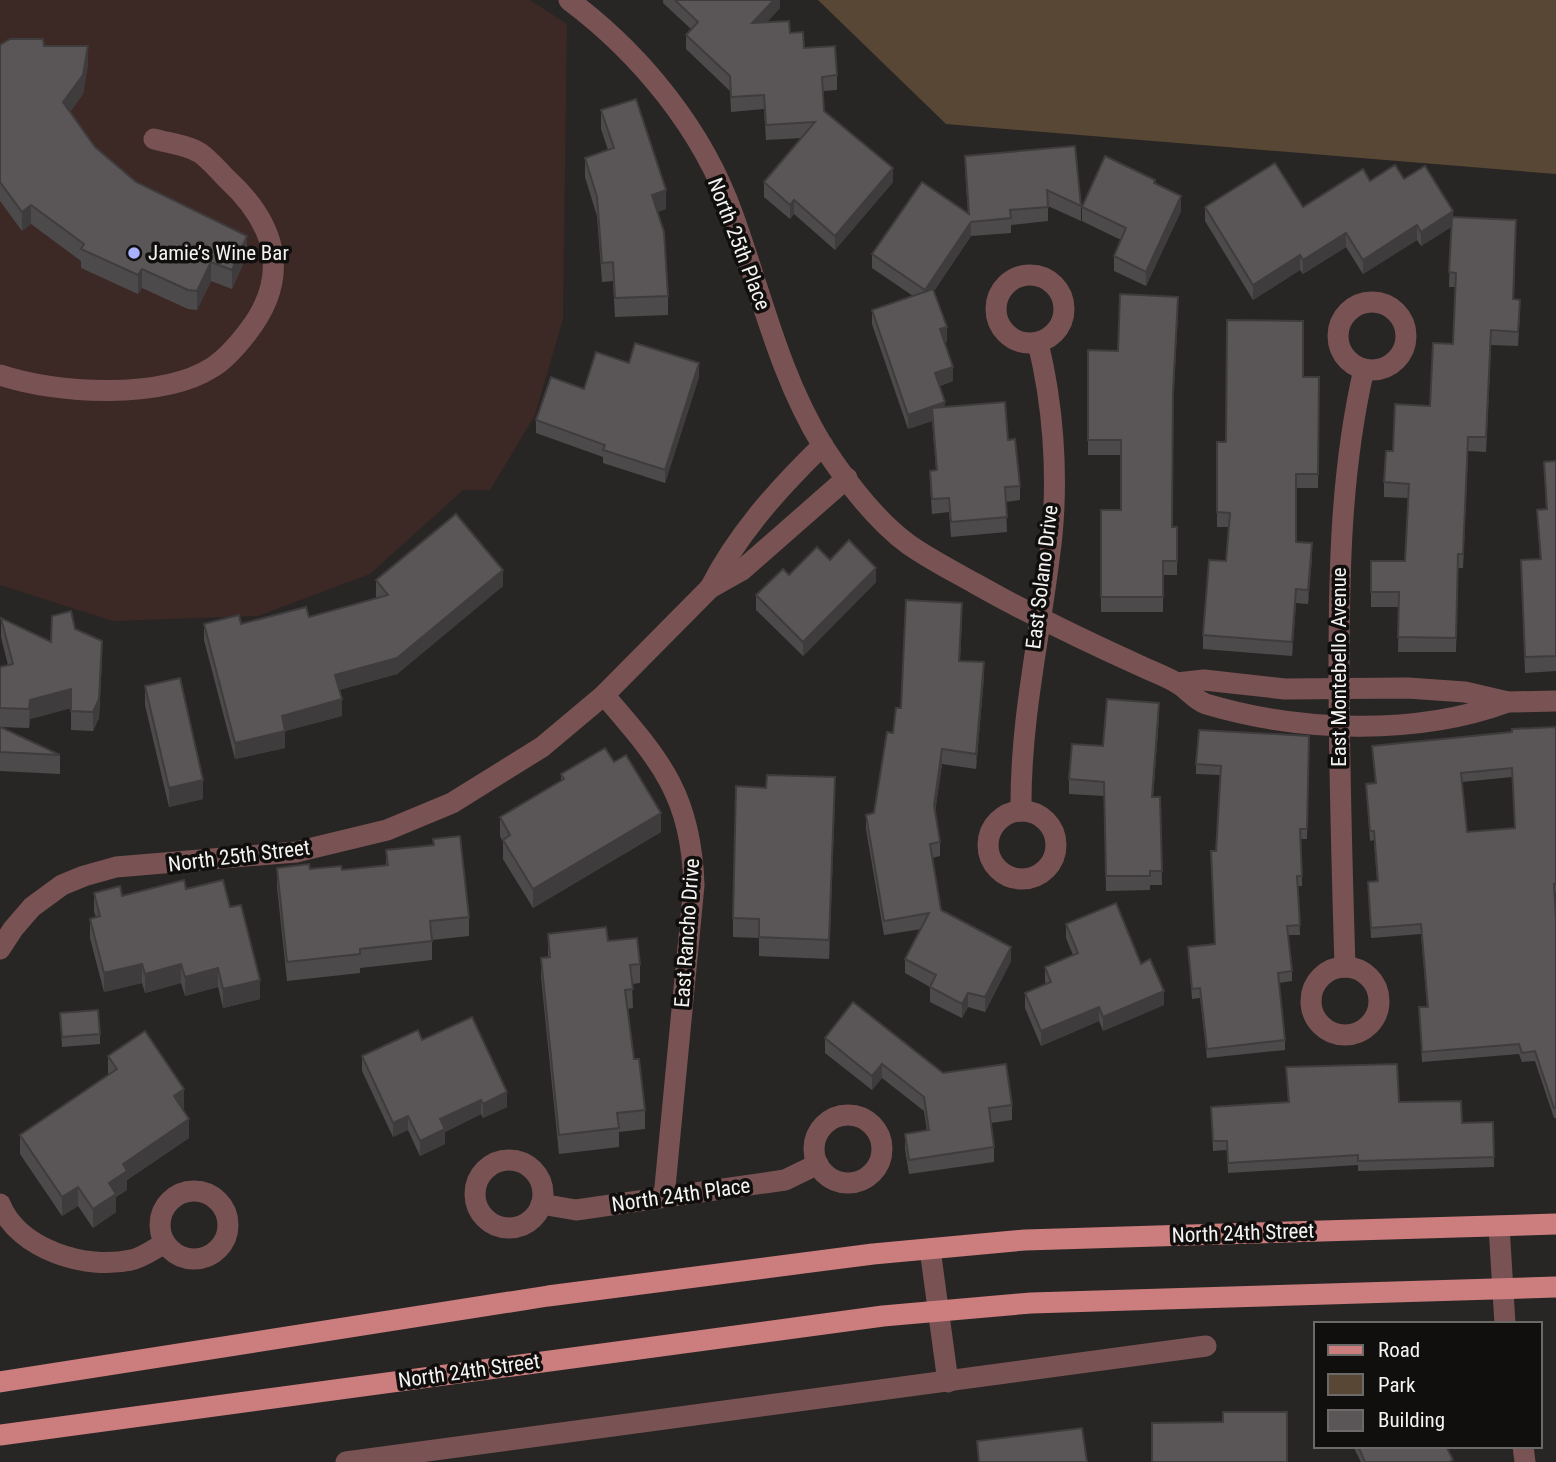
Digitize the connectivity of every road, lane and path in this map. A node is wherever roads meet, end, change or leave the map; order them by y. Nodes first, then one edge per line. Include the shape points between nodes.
1 (569, 0) edge
2 (154, 139) dead end
3 (1038, 343) dead end
4 (1364, 369) dead end
5 (0, 375) edge
6 (823, 445) junction
7 (847, 478) junction
8 (710, 588) junction
9 (1039, 619) junction
10 (1177, 683) junction
11 (1338, 689) junction
12 (604, 695) junction
13 (1556, 701) edge
14 (1508, 702) junction
15 (1338, 724) junction
16 (1021, 811) dead end
17 (0, 949) edge
18 (1345, 967) dead end
19 (818, 1164) dead end
20 (664, 1197) junction
21 (0, 1204) edge
22 (541, 1204) dead end
23 (1556, 1224) edge
24 (1499, 1226) junction
25 (164, 1243) dead end
26 (930, 1249) junction
27 (1556, 1287) edge
28 (1503, 1289) junction
29 (939, 1311) junction
30 (1505, 1322) edge
31 (1206, 1346) dead end
32 (0, 1382) edge
33 (948, 1382) junction
34 (0, 1435) edge
35 (346, 1462) edge

1 - 6 street, North 25th Place via 670,99 699,144 732,212 785,369
2 - 5 street via 199,152 260,216 270,240 275,276 255,323 213,367 167,385 92,389
3 - 9 street, East Solano Drive via 1054,478 1052,533
4 - 11 street, East Montebello Avenue via 1340,517
6 - 7 street
6 - 8 street, North 25th Street via 783,485 729,552
7 - 8 street, North 25th Street via 742,570
7 - 9 street via 876,516 909,544
8 - 12 street, North 25th Street
9 - 10 street
9 - 16 street, East Solano Drive via 1023,727
10 - 11 street via 1204,680 1285,689
10 - 15 street via 1202,702 1246,714
11 - 14 street via 1465,692
11 - 15 street, East Montebello Avenue
12 - 17 street, North 25th Street via 541,747 452,803 387,830 296,852 116,867 62,885 32,907
12 - 20 street, East Rancho Drive via 642,737 671,781 693,848 694,885
13 - 14 street
14 - 15 street via 1471,716
15 - 18 street, East Montebello Avenue
19 - 20 street, North 24th Place via 785,1180
20 - 22 street, North 24th Place via 576,1210
21 - 25 street via 16,1228 37,1244 70,1258 116,1263 134,1260
23 - 24 main road, North 24th Street
24 - 26 main road, North 24th Street via 1025,1240
24 - 28 street
26 - 29 street
26 - 32 main road, North 24th Street via 548,1296
27 - 28 main road, North 24th Street
28 - 29 main road, North 24th Street via 1031,1303
28 - 30 street
29 - 33 street
29 - 34 main road, North 24th Street
31 - 33 street
33 - 35 street

